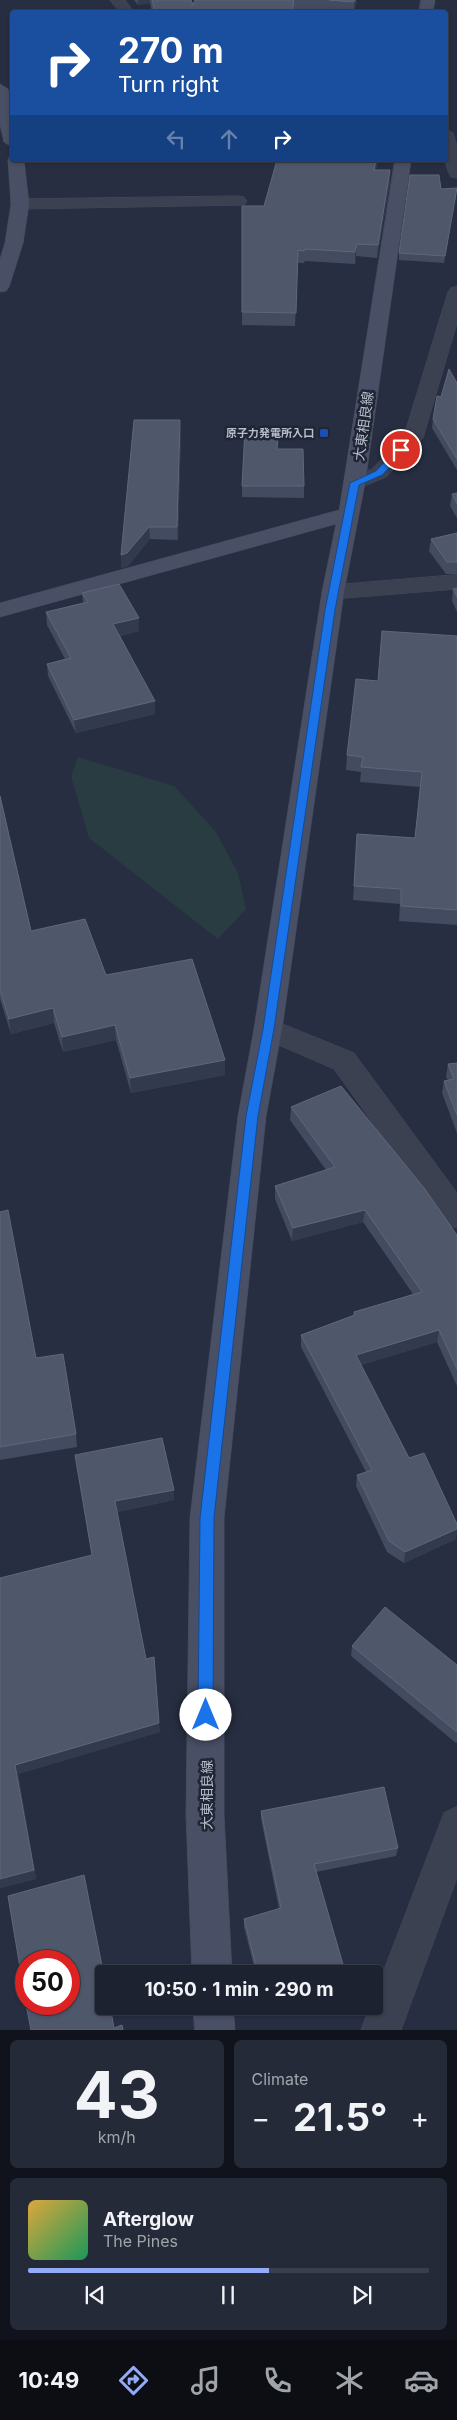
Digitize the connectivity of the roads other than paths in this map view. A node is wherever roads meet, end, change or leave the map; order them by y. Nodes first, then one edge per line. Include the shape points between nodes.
1 (117, 0) edge
2 (125, 10) edge
3 (0, 89) edge
4 (10, 133) edge
5 (448, 143) edge
6 (16, 162) edge
7 (403, 162) edge
8 (457, 173) edge
9 (238, 201) dead end
10 (20, 204) junction
11 (0, 287) edge
12 (457, 292) edge
13 (355, 483) junction
14 (349, 514) junction
15 (457, 582) edge
16 (333, 592) junction
17 (0, 610) edge
18 (268, 1029) junction
19 (457, 1216) edge
20 (457, 1826) edge
21 (212, 1965) edge
22 (214, 2015) edge
23 (215, 2030) edge
24 (382, 2030) edge

1 - 2 street
3 - 4 main road
5 - 8 street
6 - 10 main road
7 - 13 main road, 大東相良線
9 - 10 street
10 - 11 main road via 14,243
12 - 13 street via 413,438 379,473
13 - 14 main road, 大東相良線
14 - 16 main road, 大東相良線
14 - 17 main road
15 - 16 street
16 - 18 main road, 大東相良線
18 - 19 street via 344,1061
18 - 21 main road, 大東相良線 via 252,1116 207,1518 205,1814
20 - 24 street
22 - 23 main road

